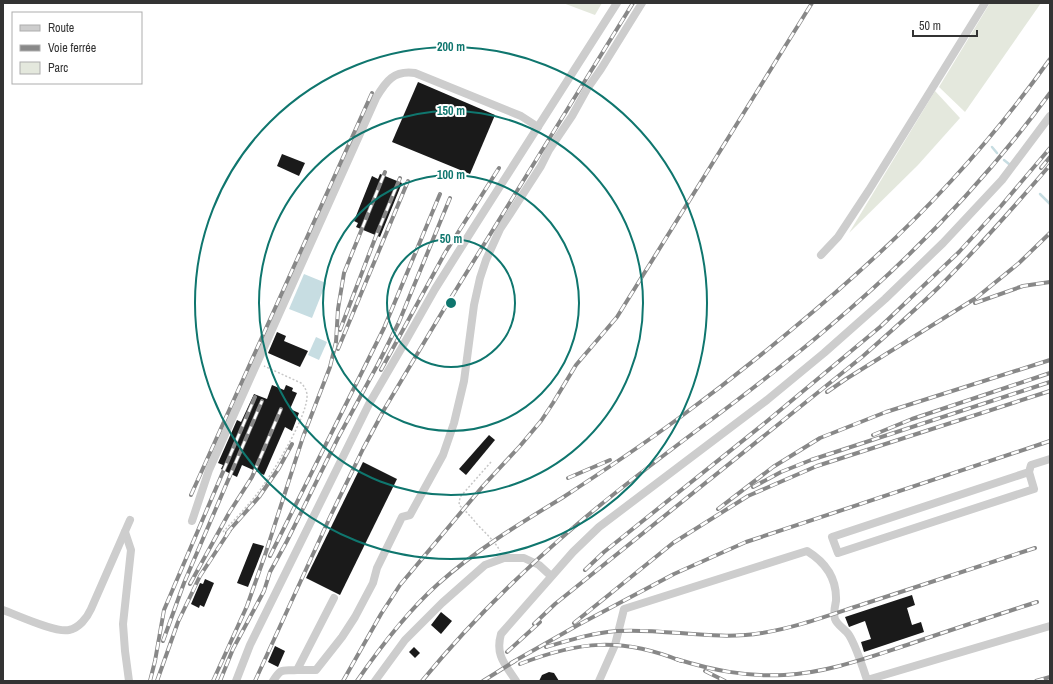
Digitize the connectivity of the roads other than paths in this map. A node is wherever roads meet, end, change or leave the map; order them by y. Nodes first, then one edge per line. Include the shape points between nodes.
1 (617, 3) edge
2 (642, 3) edge
3 (985, 3) edge
4 (1050, 116) edge
5 (538, 128) junction
6 (821, 255) dead end
7 (1050, 458) edge
8 (1029, 472) junction
9 (130, 520) dead end
10 (192, 521) dead end
11 (125, 532) junction
12 (551, 576) junction
13 (334, 598) dead end
14 (3, 610) edge
15 (1050, 626) edge
16 (297, 670) junction
17 (129, 681) edge
18 (236, 681) edge
19 (273, 681) edge
20 (375, 681) edge
21 (516, 681) edge
22 (599, 681) edge

1 - 5 lane
2 - 16 lane via 500,229 486,260 474,305 464,381 443,455 410,514 402,517 377,568 373,583 342,637 316,670
3 - 6 lane via 869,190 838,237
4 - 12 lane via 1002,180 943,243 885,299 767,400 599,527
5 - 10 lane via 521,116 415,73 397,74 383,86 209,470
5 - 18 lane via 435,289 370,404 250,645
7 - 8 lane via 1031,465
8 - 8 lane via 1034,489 838,553 832,537
9 - 11 lane
11 - 14 lane via 91,609 78,625 69,630 56,629
11 - 17 lane via 131,550 123,624
12 - 20 lane via 540,565 524,558 504,558 485,565 405,640
12 - 21 lane via 501,634 498,645 501,657
13 - 16 lane
15 - 22 lane via 867,680 849,636 835,620 834,580 826,565 807,551 624,609 615,645
16 - 19 lane via 282,670

